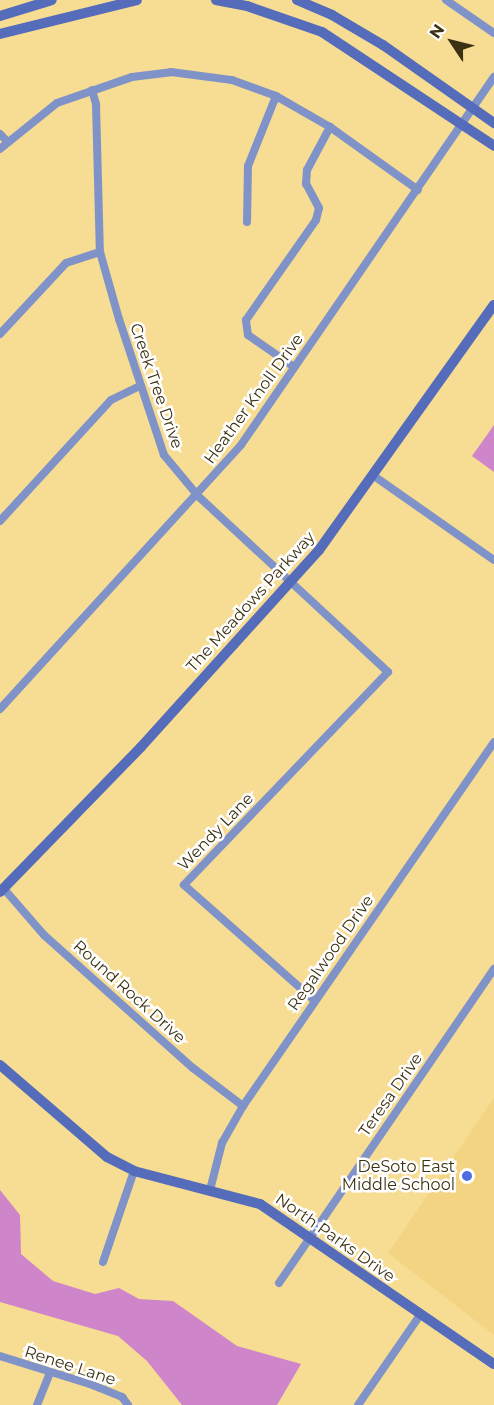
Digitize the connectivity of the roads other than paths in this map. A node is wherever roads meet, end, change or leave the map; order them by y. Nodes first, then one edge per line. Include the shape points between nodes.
1 (52, 0) edge
2 (137, 0) edge
3 (216, 0) edge
4 (297, 0) edge
5 (447, 0) edge
6 (0, 16) edge
7 (494, 33) edge
8 (0, 34) edge
9 (494, 77) edge
10 (92, 90) junction
11 (276, 96) junction
12 (472, 109) junction
13 (494, 123) edge
14 (461, 125) junction
15 (330, 127) junction
16 (0, 134) edge
17 (7, 141) junction
18 (494, 147) edge
19 (0, 149) edge
20 (418, 190) junction
21 (247, 222) dead end
22 (100, 252) junction
23 (494, 305) edge
24 (0, 334) edge
25 (294, 367) junction
26 (140, 386) junction
27 (374, 476) junction
28 (198, 496) junction
29 (0, 521) edge
30 (494, 560) edge
31 (291, 582) junction
32 (387, 672) joint
33 (0, 709) edge
34 (494, 742) edge
35 (3, 891) edge
36 (494, 969) edge
37 (315, 1001) junction
38 (0, 1065) edge
39 (243, 1106) junction
40 (134, 1171) junction
41 (210, 1190) junction
42 (310, 1236) junction
43 (103, 1262) dead end
44 (279, 1283) dead end
45 (420, 1315) junction
46 (0, 1356) edge
47 (494, 1364) edge
48 (50, 1372) junction
49 (37, 1405) edge
50 (128, 1405) edge
51 (358, 1405) edge

1 - 6 street
2 - 8 street
3 - 14 street via 247,6 322,32
4 - 12 street via 332,15 382,45
5 - 7 street
9 - 12 street, Heather Knoll Drive
10 - 11 street via 132,77 171,72 232,80
10 - 17 street via 57,103
10 - 22 street, Creek Tree Drive via 96,104
11 - 15 street
11 - 21 street via 248,166
12 - 13 street
12 - 14 street, Heather Knoll Drive
14 - 18 street
14 - 20 street, Heather Knoll Drive
15 - 20 street
15 - 25 street via 307,171 306,183 319,208 316,220 246,320 248,335
16 - 17 street
17 - 19 street
20 - 25 street, Heather Knoll Drive
22 - 24 street via 66,263
22 - 26 street, Creek Tree Drive
23 - 27 street, The Meadows Parkway
25 - 28 street, Heather Knoll Drive via 241,445
26 - 28 street, Creek Tree Drive via 164,455
26 - 29 street via 111,400
27 - 30 street
27 - 31 street, The Meadows Parkway
28 - 31 street, Creek Tree Drive
28 - 33 street, Heather Knoll Drive
31 - 32 street, Creek Tree Drive
31 - 35 street, The Meadows Parkway
32 - 37 street, Wendy Lane via 184,885
34 - 37 street, Regalwood Drive
35 - 39 street, Round Rock Drive via 44,935 193,1068
36 - 42 street, Teresa Drive
37 - 39 street, Regalwood Drive
38 - 40 street, North Parks Drive via 107,1157
39 - 41 street, Regalwood Drive via 222,1143
40 - 41 street, North Parks Drive
40 - 43 street
41 - 42 street, North Parks Drive via 260,1204
42 - 44 street, Teresa Drive
42 - 45 street, North Parks Drive
45 - 47 street, North Parks Drive
45 - 51 street
46 - 48 street, Renee Lane
48 - 49 street
48 - 50 street, Renee Lane via 111,1393

